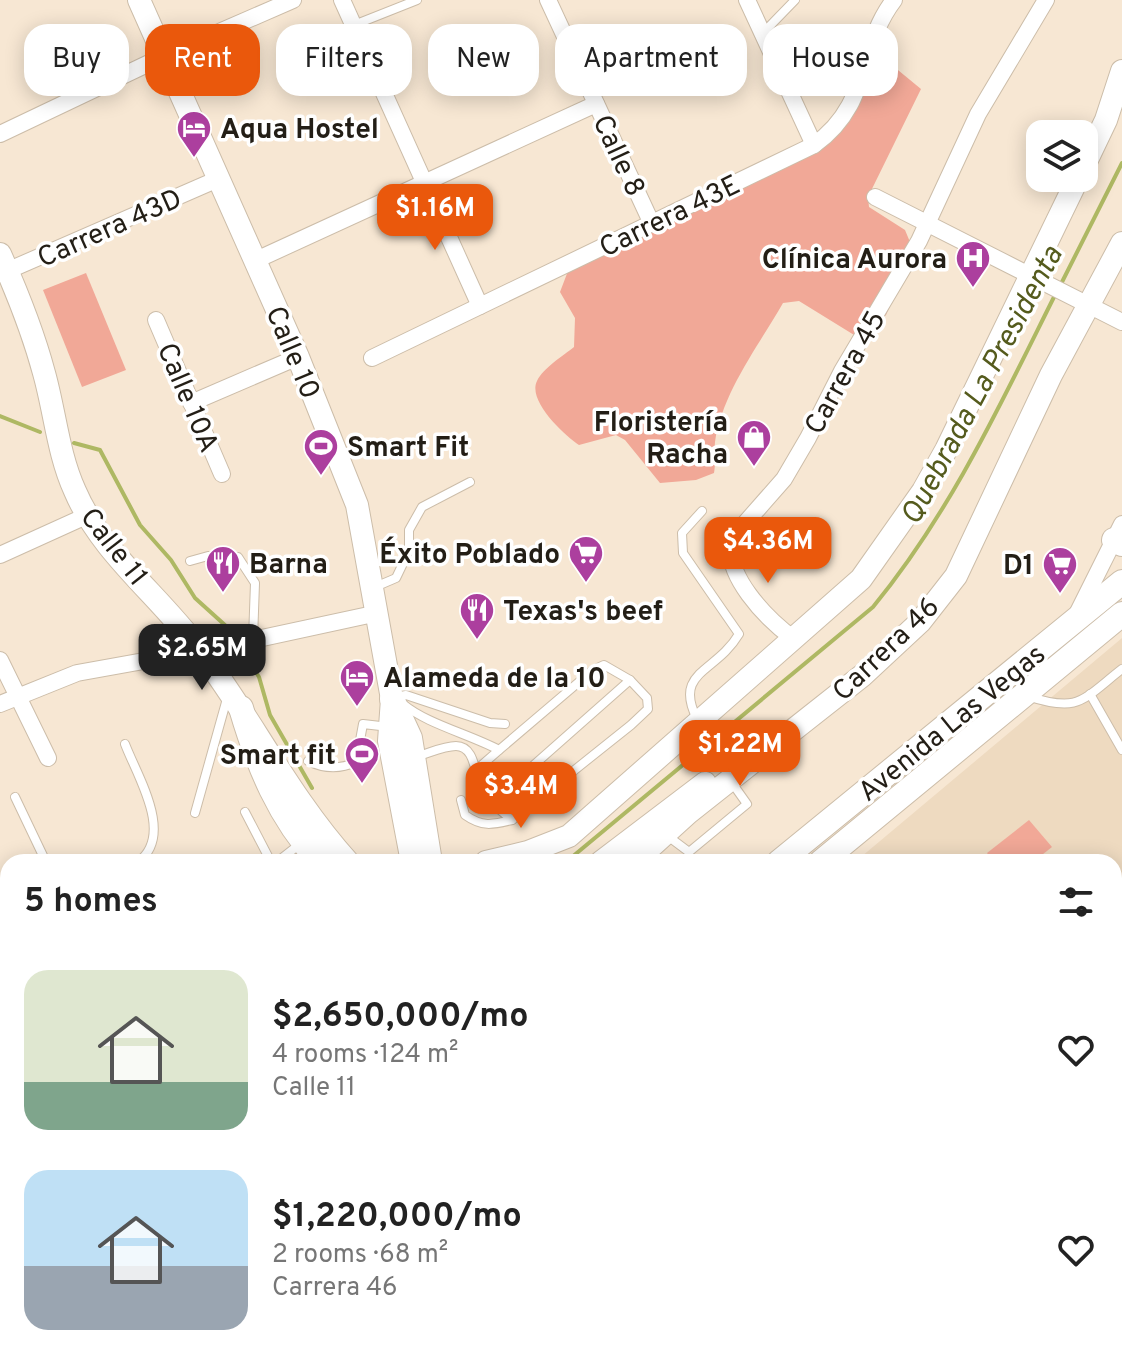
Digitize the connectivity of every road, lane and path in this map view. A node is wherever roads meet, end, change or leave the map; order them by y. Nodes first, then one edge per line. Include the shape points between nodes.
1 (139, 0) edge
2 (293, 0) edge
3 (342, 0) edge
4 (417, 0) edge
5 (548, 0) edge
6 (747, 0) edge
7 (795, 0) edge
8 (894, 0) edge
9 (1046, 0) edge
10 (150, 24) edge
11 (238, 24) edge
12 (354, 24) edge
13 (357, 24) edge
14 (762, 33) junction
15 (145, 65) edge
16 (1121, 74) edge
17 (182, 96) edge
18 (387, 96) edge
19 (596, 104) junction
20 (1098, 131) edge
21 (0, 134) edge
22 (814, 145) junction
23 (218, 179) junction
24 (426, 182) junction
25 (1071, 192) edge
26 (875, 197) dead end
27 (928, 223) junction
28 (652, 224) junction
29 (1122, 243) edge
30 (254, 261) junction
31 (3, 267) edge
32 (1029, 275) junction
33 (1080, 301) junction
34 (480, 306) junction
35 (156, 320) dead end
36 (1122, 322) edge
37 (298, 357) junction
38 (372, 358) dead end
39 (191, 403) junction
40 (222, 474) dead end
41 (470, 482) dead end
42 (702, 511) dead end
43 (86, 516) junction
44 (1119, 536) edge
45 (0, 555) edge
46 (190, 561) dead end
47 (1122, 582) edge
48 (373, 588) junction
49 (378, 613) junction
50 (1122, 614) edge
51 (1073, 622) junction
52 (794, 639) junction
53 (253, 640) junction
54 (201, 651) junction
55 (0, 660) edge
56 (1122, 669) edge
57 (630, 680) junction
58 (393, 692) junction
59 (1090, 694) junction
60 (17, 695) junction
61 (1026, 695) junction
62 (235, 699) junction
63 (0, 704) edge
64 (698, 720) junction
65 (505, 724) dead end
66 (390, 727) junction
67 (783, 738) junction
68 (125, 744) dead end
69 (499, 750) junction
70 (1122, 750) edge
71 (48, 758) dead end
72 (413, 758) junction
73 (308, 761) dead end
74 (475, 771) junction
75 (730, 780) junction
76 (15, 797) dead end
77 (461, 800) dead end
78 (492, 802) junction
79 (245, 812) dead end
80 (195, 813) dead end
81 (512, 820) junction
82 (665, 834) junction
83 (569, 836) junction
84 (42, 854) edge
85 (145, 854) edge
86 (267, 854) edge
87 (314, 854) edge
88 (341, 854) edge
89 (410, 854) edge
90 (429, 854) edge
91 (520, 854) edge
92 (557, 854) edge
93 (611, 854) edge
94 (643, 854) edge
95 (789, 854) edge
96 (831, 854) edge

1 - 10 street, Calle 10
2 - 11 street
3 - 12 street
4 - 13 lane
5 - 19 street, Calle 8
6 - 14 street
7 - 14 lane
8 - 22 street, Carrera 43E via 875,32 857,95 828,135
9 - 27 street, Carrera 45 via 978,114
14 - 22 street
15 - 21 street
16 - 20 street
17 - 23 street, Calle 10
18 - 24 street
19 - 24 street
19 - 28 street, Calle 8
22 - 28 street, Carrera 43E
23 - 30 street, Calle 10
23 - 31 street, Carrera 43D
24 - 30 street
24 - 34 street
25 - 32 street
26 - 27 street
27 - 32 street
27 - 52 street, Carrera 45 via 784,479 729,547 738,574 764,614
28 - 34 street, Carrera 43E
29 - 33 street, Carrera 46
30 - 37 street, Calle 10
31 - 43 street, Calle 11 via 38,349 64,459
32 - 33 street
32 - 52 street via 923,491 861,579
33 - 36 street
33 - 67 street, Carrera 46 via 956,576 920,622
34 - 38 street, Carrera 43E
35 - 39 street, Calle 10A
37 - 39 street
37 - 48 street, Calle 10 via 357,505
39 - 40 street, Calle 10A
41 - 48 lane via 422,507 393,583
42 - 64 lane via 682,533 683,553 739,634 730,650 690,684 687,699
43 - 45 street
43 - 54 street, Calle 11
44 - 51 street
46 - 53 lane via 238,557 255,583
47 - 51 main road, Avenida Las Vegas
48 - 49 street, Calle 10
49 - 53 street
49 - 58 street, Calle 10
50 - 61 main road, Avenida Las Vegas
51 - 95 main road, Avenida Las Vegas
52 - 64 street
53 - 54 street
54 - 60 street via 77,673
54 - 62 street, Calle 11
55 - 60 street
56 - 59 lane
57 - 69 lane via 604,665 593,670
57 - 78 lane
57 - 81 lane via 647,698 648,709
58 - 65 lane
58 - 66 street, Calle 10
58 - 69 lane via 413,713
58 - 72 main road
59 - 61 lane via 1059,706
59 - 70 lane
60 - 63 street
60 - 71 street
61 - 96 main road, Avenida Las Vegas
62 - 80 lane
62 - 87 main road via 259,768
62 - 88 street, Calle 11 via 307,814
64 - 83 street
66 - 73 lane via 363,724 356,762 347,766
66 - 89 street, Calle 10
67 - 75 street, Carrera 46
67 - 93 street via 675,803
68 - 85 lane via 155,826 153,844
69 - 74 lane
72 - 74 lane via 456,746 470,753
72 - 90 main road
74 - 78 lane
75 - 82 street, Carrera 46
75 - 82 lane via 747,804 689,852
76 - 84 lane
77 - 81 lane via 465,815 476,822 489,826
78 - 81 lane
79 - 86 lane
82 - 94 street, Carrera 46
83 - 91 street
83 - 92 street

